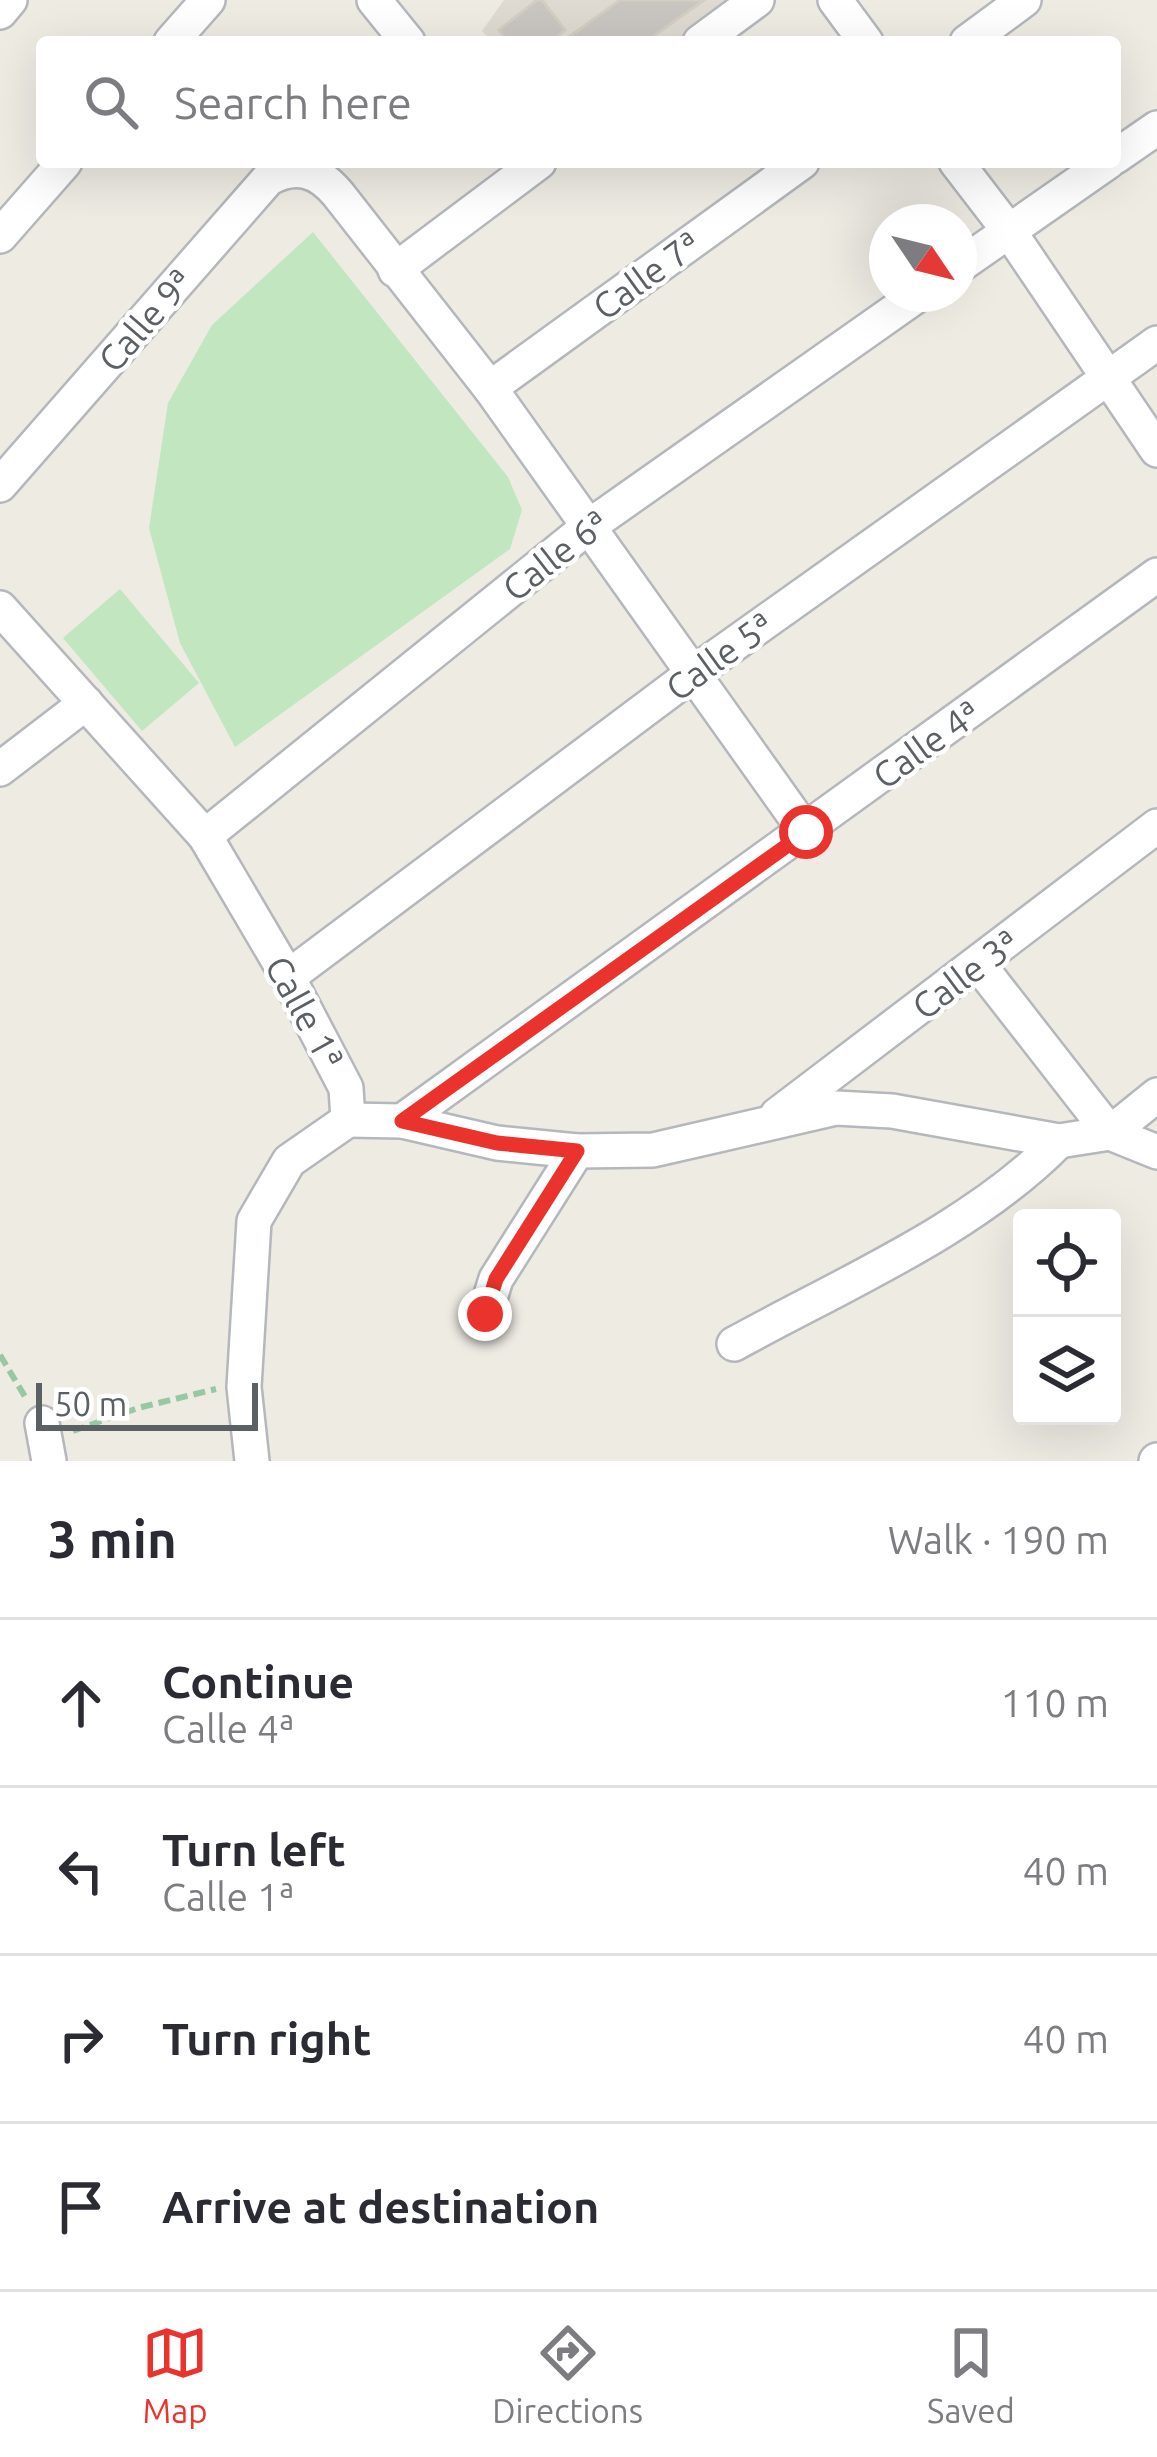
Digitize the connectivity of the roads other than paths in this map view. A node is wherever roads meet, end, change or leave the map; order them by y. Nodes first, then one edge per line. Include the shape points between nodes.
1 (10, 0) edge
2 (208, 0) edge
3 (374, 0) edge
4 (757, 0) edge
5 (835, 0) edge
6 (1024, 0) edge
7 (0, 12) edge
8 (176, 36) edge
9 (402, 36) edge
10 (708, 36) edge
11 (862, 36) edge
12 (975, 36) edge
13 (1157, 128) edge
14 (1121, 154) edge
15 (60, 168) edge
16 (520, 168) edge
17 (794, 168) edge
18 (961, 168) edge
19 (1100, 168) edge
20 (1009, 231) junction
21 (0, 236) edge
22 (977, 253) edge
23 (395, 270) junction
24 (894, 312) edge
25 (1157, 343) edge
26 (1108, 379) junction
27 (490, 388) junction
28 (1157, 450) edge
29 (0, 485) edge
30 (587, 527) junction
31 (1157, 575) edge
32 (0, 608) edge
33 (695, 672) junction
34 (86, 703) junction
35 (0, 769) edge
36 (1157, 826) edge
37 (806, 832) junction
38 (205, 836) junction
39 (979, 965) junction
40 (288, 976) junction
41 (1157, 1095) edge
42 (348, 1120) junction
43 (771, 1120) junction
44 (402, 1121) junction
45 (1110, 1133) junction
46 (1059, 1141) junction
47 (577, 1151) junction
48 (1157, 1152) edge
49 (485, 1314) dead end
50 (734, 1344) dead end
51 (42, 1424) road end
52 (49, 1461) edge
53 (252, 1461) edge

1 - 7 street
2 - 8 street
3 - 9 street
4 - 10 street
5 - 11 street
6 - 12 street
13 - 14 street
15 - 21 street
16 - 23 street
17 - 27 street, Calle 7ª
18 - 20 street
19 - 20 street
20 - 22 street
20 - 26 street
23 - 27 street
23 - 29 street, Calle 9ª via 328,182 282,170
24 - 30 street, Calle 6ª
25 - 26 street, Calle 5ª
26 - 28 street
26 - 33 street, Calle 5ª
27 - 30 street
30 - 33 street
30 - 38 street, Calle 6ª
31 - 37 street, Calle 4ª
32 - 34 street, Calle 1ª
33 - 37 street
33 - 40 street, Calle 5ª
34 - 35 street
34 - 38 street, Calle 1ª
36 - 39 street, Calle 3ª
37 - 44 street, Calle 4ª
38 - 40 street, Calle 1ª
39 - 43 street, Calle 3ª
39 - 45 street
40 - 42 street, Calle 1ª via 346,1088
41 - 45 street
42 - 44 street
42 - 53 street via 289,1161 254,1221 244,1387
43 - 46 street via 836,1108 892,1111
43 - 47 street via 653,1150
44 - 47 street
45 - 46 street
45 - 48 street
46 - 50 street via 1022,1179
47 - 49 street via 496,1279
51 - 52 street

